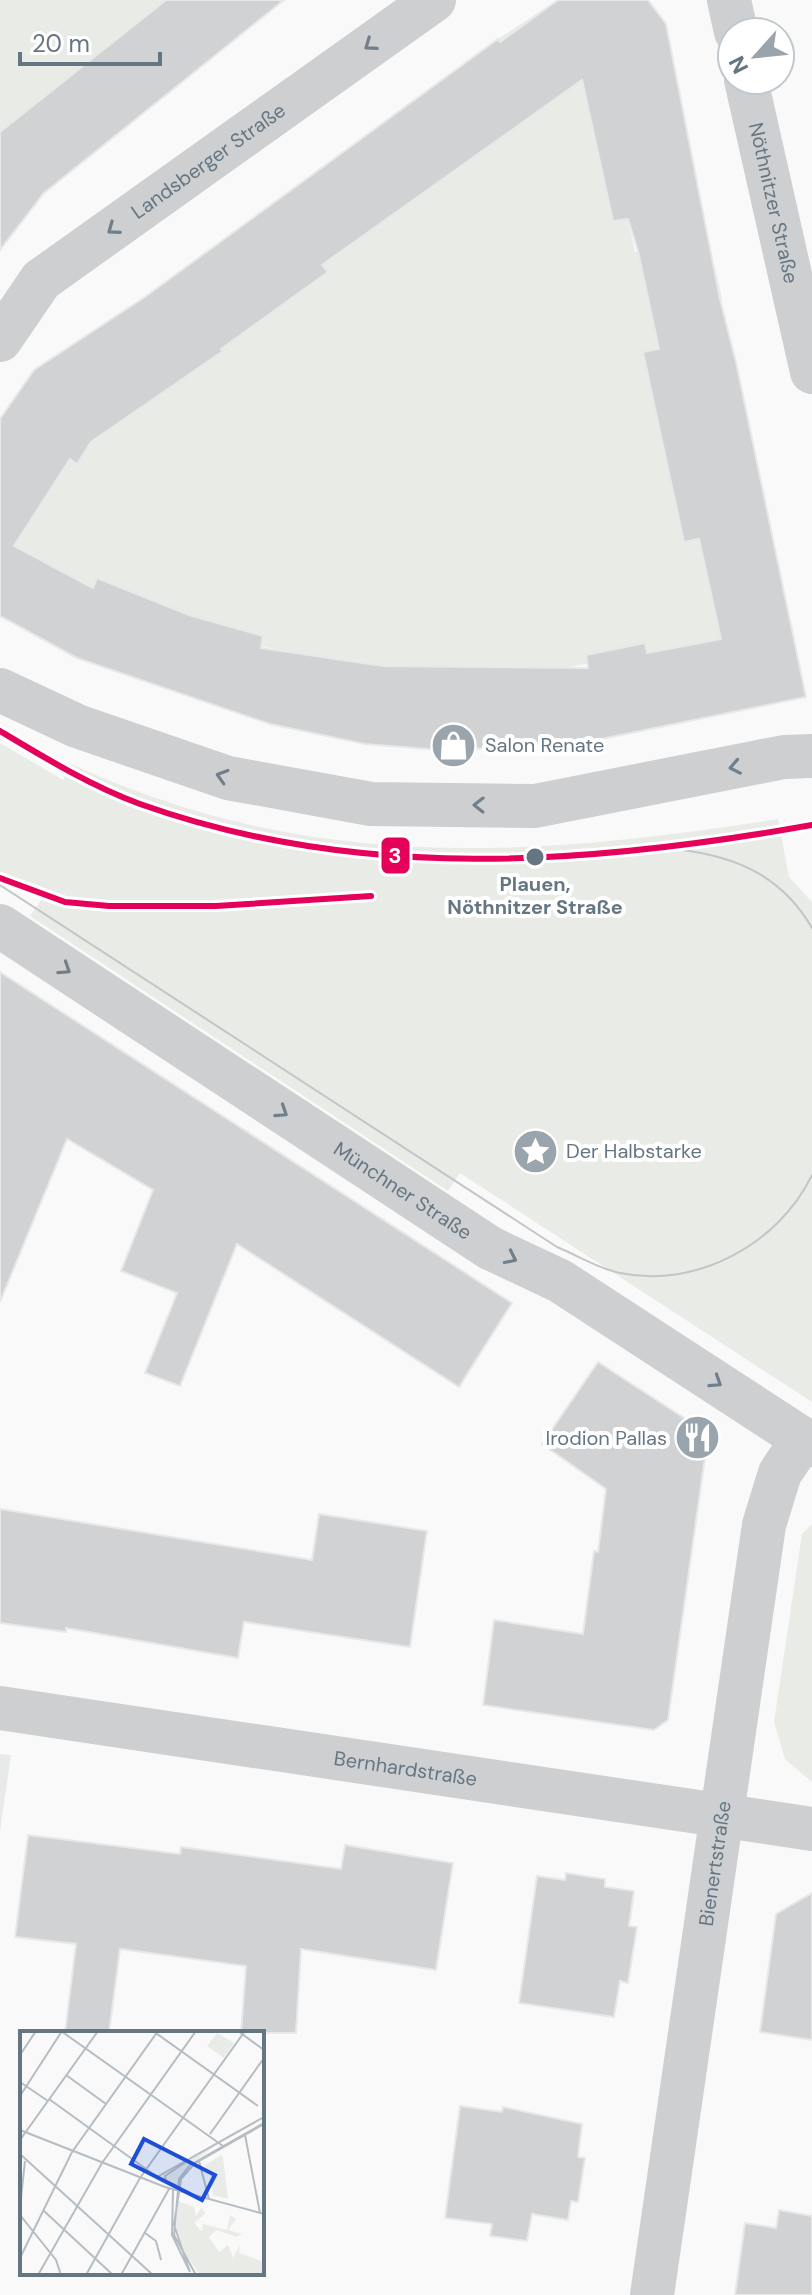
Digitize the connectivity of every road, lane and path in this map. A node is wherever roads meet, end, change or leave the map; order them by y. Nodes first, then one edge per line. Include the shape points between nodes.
1 (434, 0) edge
2 (750, 96) edge
3 (0, 340) edge
4 (812, 372) edge
5 (0, 690) edge
6 (812, 756) edge
7 (0, 926) edge
8 (808, 1442) edge
9 (0, 1708) edge
10 (723, 1816) junction
11 (812, 1829) edge
12 (652, 2295) edge

1 -> 3 street, Landsberger Straße via 41,280
2 - 4 street, Nöthnitzer Straße
6 -> 5 street via 535,806 371,804 228,778 77,726
7 -> 8 street, Münchner Straße via 490,1248 560,1281
8 - 10 street, Bienertstraße via 780,1473 764,1525
9 - 10 street, Bernhardstraße
10 - 11 street, Bernhardstraße
10 - 12 street, Bienertstraße

